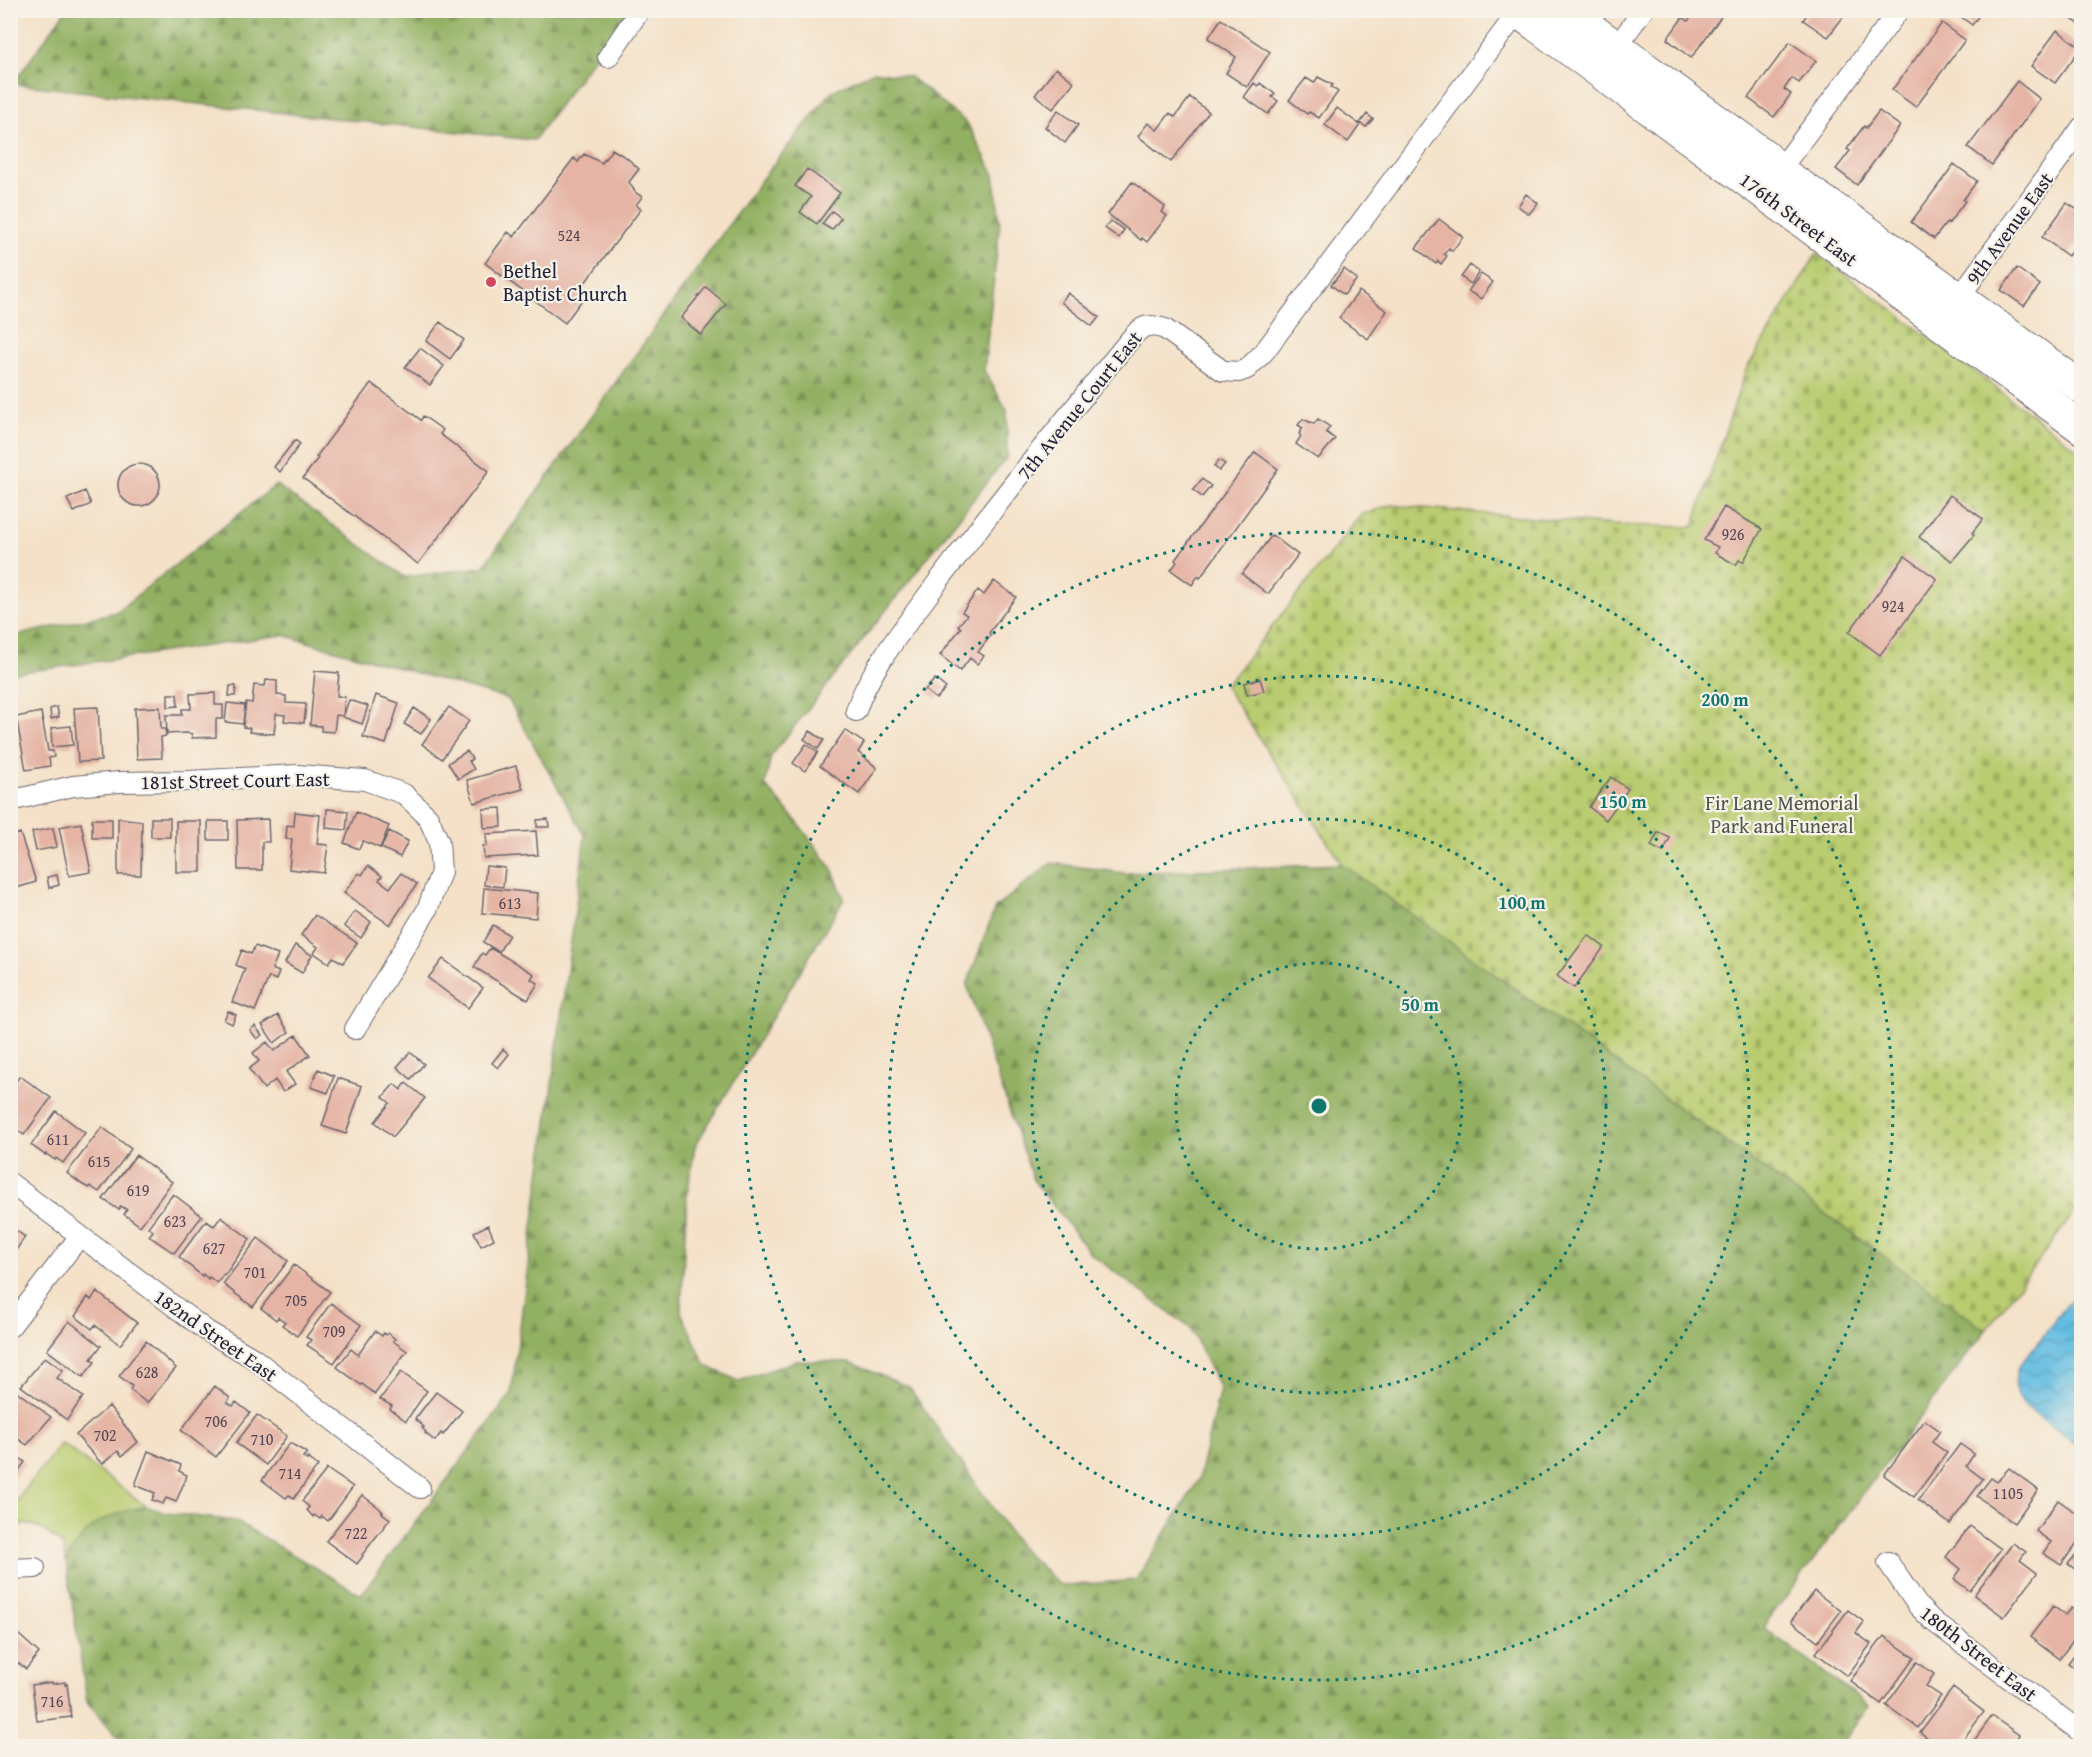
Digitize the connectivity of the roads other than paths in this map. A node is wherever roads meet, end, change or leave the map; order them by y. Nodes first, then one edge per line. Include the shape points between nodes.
1 (640, 10) edge
2 (1565, 10) edge
3 (1643, 10) edge
4 (1899, 10) edge
5 (1525, 11) edge
6 (1616, 48) junction
7 (608, 57) dead end
8 (1649, 108) junction
9 (2082, 128) edge
10 (1779, 171) junction
11 (1958, 299) junction
12 (2082, 388) edge
13 (2082, 428) edge
14 (856, 711) dead end
15 (10, 801) edge
16 (355, 1029) dead end
17 (10, 1183) edge
18 (80, 1236) junction
19 (10, 1327) edge
20 (420, 1488) dead end
21 (1888, 1562) dead end
22 (35, 1568) dead end
23 (10, 1569) edge
24 (2082, 1732) edge

1 - 7 street
2 - 6 main road, 176th Street East
3 - 6 street
4 - 10 street
5 - 6 main road via 1595,50
5 - 8 main road, 176th Street East
5 - 14 street, 7th Avenue Court East via 1264,352 1247,369 1223,371 1165,329 1140,327 923,602 868,682
6 - 10 main road, 176th Street East via 1765,156
8 - 10 main road via 1676,109 1759,170
8 - 13 main road, 176th Street East
9 - 11 street, 9th Avenue East
10 - 11 main road, 176th Street East
11 - 12 main road, 176th Street East
15 - 16 street, 181st Street Court East via 73,786 297,775 365,780 404,794 428,817 439,842 441,872 428,910
17 - 18 street, 182nd Street East
18 - 19 street
18 - 20 street, 182nd Street East via 207,1331 253,1358
21 - 24 street, 180th Street East via 1934,1622
22 - 23 street

